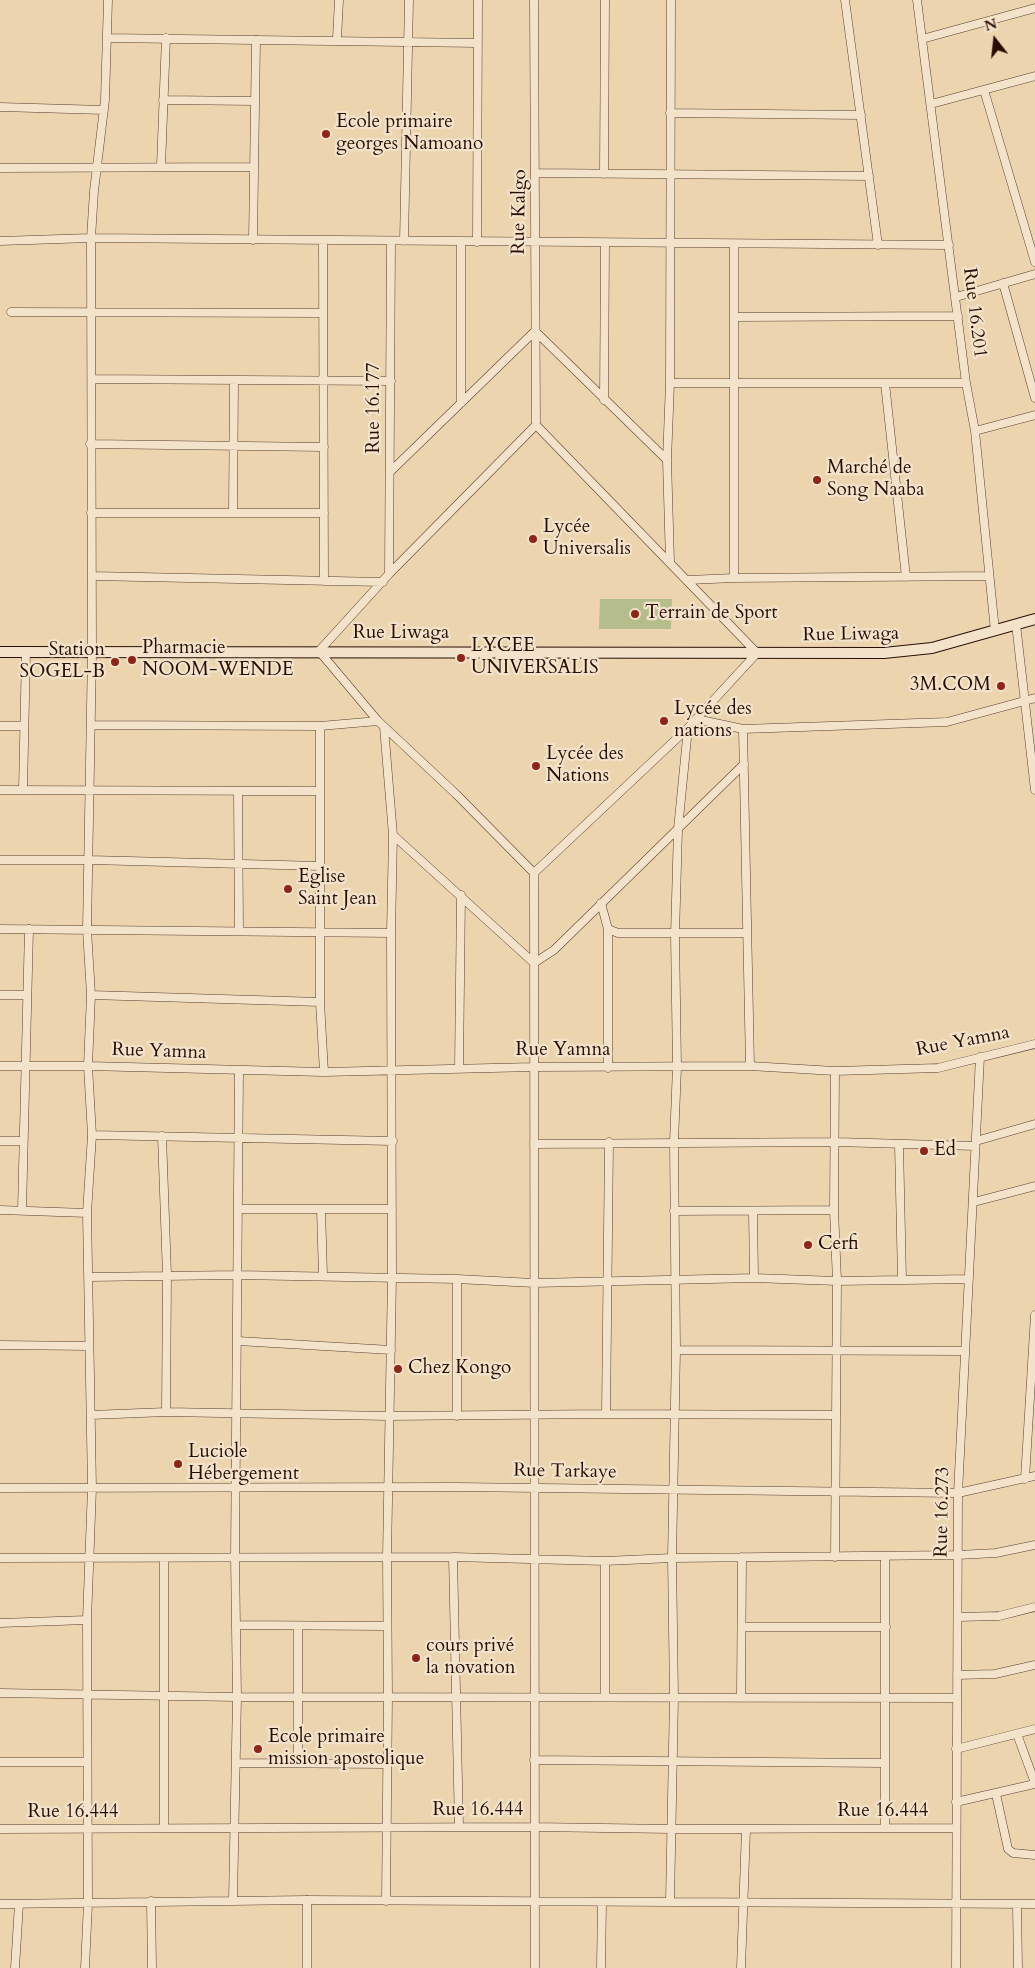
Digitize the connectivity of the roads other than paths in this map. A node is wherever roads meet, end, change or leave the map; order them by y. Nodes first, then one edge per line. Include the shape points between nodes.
1 (108, 0) edge
2 (338, 0) edge
3 (409, 0) edge
4 (478, 0) edge
5 (534, 0) edge
6 (605, 0) edge
7 (670, 0) edge
8 (845, 0) edge
9 (916, 0) edge
10 (1035, 8) edge
11 (108, 38) junction
12 (166, 38) junction
13 (337, 39) junction
14 (256, 40) junction
15 (922, 40) junction
16 (408, 42) junction
17 (478, 43) junction
18 (1035, 76) edge
19 (984, 90) junction
20 (163, 100) junction
21 (255, 101) junction
22 (930, 104) junction
23 (0, 107) edge
24 (104, 110) junction
25 (670, 113) junction
26 (861, 115) junction
27 (97, 166) junction
28 (161, 166) junction
29 (253, 167) junction
30 (0, 168) edge
31 (536, 173) junction
32 (604, 174) junction
33 (670, 175) junction
34 (869, 176) junction
35 (91, 238) junction
36 (252, 240) junction
37 (0, 241) edge
38 (323, 241) junction
39 (391, 241) junction
40 (404, 241) junction
41 (461, 242) junction
42 (477, 242) junction
43 (535, 242) junction
44 (606, 243) junction
45 (670, 243) junction
46 (734, 244) junction
47 (878, 245) junction
48 (949, 245) junction
49 (1035, 262) edge
50 (1035, 274) edge
51 (1004, 283) junction
52 (956, 297) junction
53 (11, 312) dead end
54 (323, 313) junction
55 (93, 314) junction
56 (958, 316) junction
57 (734, 317) junction
58 (535, 331) junction
59 (93, 378) junction
60 (234, 380) junction
61 (323, 381) junction
62 (391, 382) junction
63 (670, 383) junction
64 (734, 383) junction
65 (885, 383) junction
66 (966, 383) junction
67 (1035, 398) edge
68 (604, 400) junction
69 (461, 403) junction
70 (1035, 415) edge
71 (536, 425) junction
72 (975, 431) junction
73 (90, 444) junction
74 (232, 446) junction
75 (324, 448) junction
76 (667, 460) junction
77 (391, 470) junction
78 (92, 513) junction
79 (233, 513) junction
80 (324, 513) junction
81 (670, 562) junction
82 (390, 574) junction
83 (92, 576) junction
84 (988, 576) junction
85 (906, 577) junction
86 (734, 578) junction
87 (688, 580) junction
88 (324, 581) junction
89 (383, 582) junction
90 (1035, 619) edge
91 (1016, 624) junction
92 (995, 631) junction
93 (319, 651) junction
94 (0, 652) edge
95 (26, 652) junction
96 (92, 652) junction
97 (757, 653) junction
98 (1035, 698) edge
99 (1025, 701) junction
100 (696, 719) junction
101 (381, 724) junction
102 (91, 725) junction
103 (0, 726) edge
104 (23, 726) junction
105 (320, 726) junction
106 (688, 728) junction
107 (743, 729) junction
108 (744, 764) junction
109 (1034, 770) edge
110 (0, 790) edge
111 (23, 790) junction
112 (91, 790) junction
113 (1035, 790) edge
114 (238, 791) junction
115 (320, 791) junction
116 (678, 829) junction
117 (394, 835) junction
118 (0, 860) edge
119 (90, 860) junction
120 (238, 864) junction
121 (320, 866) junction
122 (534, 873) junction
123 (461, 895) junction
124 (601, 903) junction
125 (0, 929) edge
126 (29, 929) junction
127 (87, 930) junction
128 (608, 930) junction
129 (239, 931) junction
130 (319, 931) junction
131 (391, 932) junction
132 (747, 933) junction
133 (675, 935) junction
134 (534, 963) junction
135 (0, 995) edge
136 (26, 995) junction
137 (90, 995) junction
138 (320, 1002) junction
139 (1035, 1044) edge
140 (980, 1057) junction
141 (0, 1066) edge
142 (24, 1066) junction
143 (88, 1066) junction
144 (750, 1066) junction
145 (534, 1067) junction
146 (677, 1067) junction
147 (459, 1068) junction
148 (608, 1068) junction
149 (391, 1069) junction
150 (239, 1070) junction
151 (835, 1071) junction
152 (324, 1072) junction
153 (1035, 1124) edge
154 (92, 1135) junction
155 (162, 1136) junction
156 (239, 1138) junction
157 (0, 1141) edge
158 (23, 1141) junction
159 (393, 1141) junction
160 (610, 1142) junction
161 (674, 1142) junction
162 (836, 1142) junction
163 (534, 1144) junction
164 (899, 1144) junction
165 (975, 1144) junction
166 (1035, 1186) edge
167 (974, 1202) junction
168 (238, 1209) junction
169 (321, 1209) junction
170 (392, 1209) junction
171 (0, 1210) edge
172 (22, 1210) junction
173 (834, 1210) junction
174 (674, 1211) junction
175 (753, 1212) junction
176 (87, 1213) junction
177 (166, 1275) junction
178 (237, 1275) junction
179 (322, 1276) junction
180 (89, 1277) junction
181 (392, 1277) junction
182 (754, 1278) junction
183 (457, 1279) junction
184 (674, 1279) junction
185 (969, 1279) junction
186 (838, 1280) junction
187 (902, 1280) junction
188 (534, 1282) junction
189 (608, 1282) junction
190 (1035, 1315) edge
191 (1035, 1321) edge
192 (238, 1341) junction
193 (0, 1346) edge
194 (89, 1346) junction
195 (391, 1350) junction
196 (676, 1350) junction
197 (837, 1351) junction
198 (965, 1351) junction
199 (166, 1412) junction
200 (237, 1414) junction
201 (606, 1414) junction
202 (91, 1415) junction
203 (836, 1415) junction
204 (389, 1416) junction
205 (458, 1416) junction
206 (534, 1416) junction
207 (675, 1416) junction
208 (1035, 1476) edge
209 (1025, 1479) junction
210 (236, 1487) junction
211 (388, 1487) junction
212 (0, 1488) edge
213 (92, 1488) junction
214 (534, 1488) junction
215 (674, 1489) junction
216 (836, 1491) junction
217 (958, 1493) junction
218 (1035, 1545) edge
219 (958, 1555) junction
220 (453, 1556) junction
221 (885, 1556) junction
222 (235, 1557) junction
223 (386, 1557) junction
224 (742, 1557) junction
225 (835, 1557) junction
226 (0, 1558) edge
227 (90, 1558) junction
228 (164, 1558) junction
229 (672, 1558) junction
230 (534, 1559) junction
231 (605, 1561) junction
232 (1035, 1607) edge
233 (958, 1616) junction
234 (88, 1620) junction
235 (0, 1623) edge
236 (236, 1625) junction
237 (298, 1626) junction
238 (386, 1626) junction
239 (742, 1627) junction
240 (886, 1627) junction
241 (1035, 1665) edge
242 (957, 1675) junction
243 (0, 1693) edge
244 (87, 1694) junction
245 (163, 1696) junction
246 (388, 1696) junction
247 (456, 1696) junction
248 (534, 1696) junction
249 (605, 1696) junction
250 (298, 1697) junction
251 (674, 1697) junction
252 (741, 1697) junction
253 (237, 1698) junction
254 (957, 1698) junction
255 (886, 1699) junction
256 (1035, 1729) edge
257 (1017, 1734) junction
258 (956, 1749) junction
259 (534, 1760) junction
260 (0, 1762) edge
261 (87, 1762) junction
262 (236, 1762) junction
263 (674, 1762) junction
264 (298, 1763) junction
265 (884, 1763) junction
266 (387, 1764) junction
267 (1035, 1783) edge
268 (996, 1794) junction
269 (956, 1802) junction
270 (234, 1827) junction
271 (386, 1827) junction
272 (459, 1827) junction
273 (534, 1827) junction
274 (164, 1828) junction
275 (885, 1828) junction
276 (956, 1828) junction
277 (672, 1829) junction
278 (0, 1830) edge
279 (88, 1830) junction
280 (746, 1830) junction
281 (1035, 1855) edge
282 (233, 1900) junction
283 (307, 1900) junction
284 (151, 1901) junction
285 (386, 1901) junction
286 (670, 1901) junction
287 (743, 1901) junction
288 (533, 1902) junction
289 (602, 1902) junction
290 (88, 1903) junction
291 (0, 1904) edge
292 (19, 1904) junction
293 (956, 1904) junction
294 (1018, 1904) junction
295 (1035, 1904) edge
296 (15, 1968) edge
297 (85, 1968) edge
298 (152, 1968) edge
299 (307, 1968) edge
300 (535, 1968) edge
301 (601, 1968) edge
302 (741, 1968) edge
303 (956, 1968) edge
304 (1018, 1968) edge

1 - 11 street
2 - 13 street
3 - 16 street
4 - 17 street
5 - 31 street, Rue Kalgo
6 - 32 street
7 - 25 street
8 - 26 street
9 - 15 street, Rue 16.201
10 - 15 street
11 - 12 street
11 - 24 street
12 - 14 street
12 - 20 street
13 - 14 street
13 - 16 street
14 - 21 street
15 - 22 street, Rue 16.201
16 - 17 street
16 - 40 street
17 - 42 street
18 - 19 street
19 - 22 street
19 - 49 street
20 - 21 street
20 - 28 street
21 - 29 street
22 - 48 street, Rue 16.201
23 - 24 street
24 - 27 street
25 - 26 street
25 - 33 street
26 - 34 street
27 - 28 street
27 - 30 street
27 - 35 street
28 - 29 street
29 - 36 street
31 - 32 street
31 - 43 street, Rue Kalgo
32 - 33 street
33 - 34 street
33 - 45 street
34 - 47 street
35 - 36 street
35 - 37 street
35 - 55 street
36 - 38 street
38 - 39 street
38 - 54 street
39 - 40 street
39 - 62 street, Rue 16.177
40 - 41 street
41 - 42 street
41 - 69 street
42 - 43 street
43 - 44 street
43 - 58 street, Rue Kalgo
44 - 45 street
44 - 68 street
45 - 46 street
45 - 63 street
46 - 47 street
46 - 57 street
47 - 48 street
48 - 52 street, Rue 16.201
50 - 51 street
51 - 52 street
51 - 67 street
52 - 56 street, Rue 16.201
53 - 55 street
54 - 55 street
54 - 61 street
55 - 59 street
56 - 57 street
56 - 66 street, Rue 16.201
57 - 64 street
58 - 68 street
58 - 69 street
58 - 71 street, Rue Kalgo
59 - 60 street
59 - 73 street
60 - 61 street
60 - 74 street
61 - 62 street
61 - 75 street
62 - 77 street, Rue 16.177
63 - 64 street
63 - 76 street
64 - 65 street
64 - 86 street
65 - 66 street
65 - 85 street
66 - 72 street, Rue 16.201
68 - 76 street
69 - 77 street
70 - 72 street
71 - 81 street
71 - 82 street
72 - 84 street, Rue 16.201
73 - 74 street
73 - 78 street
74 - 75 street
74 - 79 street
75 - 80 street
76 - 81 street
77 - 82 street, Rue 16.177
78 - 79 street
78 - 83 street
79 - 80 street
80 - 88 street
81 - 87 street
82 - 89 street
83 - 88 street
83 - 96 street
84 - 85 street
84 - 92 street, Rue 16.201
85 - 86 street
86 - 87 street
87 - 97 street
88 - 89 street
89 - 93 street
90 - 91 main road, Rue Liwaga
91 - 92 main road, Rue Liwaga
91 - 99 street
92 - 97 main road, Rue Liwaga via 908,652
93 - 96 main road, Rue Liwaga
93 - 97 main road, Rue Liwaga
93 - 101 street
94 - 95 main road, Rue Liwaga
95 - 96 main road, Rue Liwaga
95 - 104 street
96 - 102 street
97 - 100 street
98 - 99 street
99 - 107 street via 947,722
99 - 109 street
100 - 106 street
100 - 107 street
101 - 105 street
101 - 117 street
101 - 122 street
102 - 105 street
102 - 112 street
103 - 104 street
104 - 111 street
105 - 115 street
106 - 116 street
106 - 122 street
107 - 108 street
108 - 116 street
108 - 132 street
109 - 113 street
110 - 111 street
111 - 112 street
112 - 114 street
112 - 119 street
114 - 115 street
114 - 120 street
115 - 121 street
116 - 124 street
116 - 133 street
117 - 123 street
117 - 131 street
118 - 119 street
119 - 120 street
119 - 127 street
120 - 121 street
120 - 129 street
121 - 130 street
122 - 134 street
123 - 134 street
123 - 147 street
124 - 128 street
124 - 134 street via 554,950
125 - 126 street
126 - 127 street
126 - 136 street
127 - 129 street
127 - 137 street
128 - 133 street via 626,935
128 - 148 street
129 - 130 street
130 - 131 street
130 - 138 street
131 - 149 street
132 - 133 street
132 - 144 street
133 - 146 street
134 - 145 street
135 - 136 street
136 - 142 street
137 - 138 street
137 - 143 street
138 - 152 street
139 - 140 street, Rue Yamna
140 - 151 street, Rue Yamna via 925,1069
140 - 165 street, Rue 16.273
141 - 142 street, Rue Yamna
142 - 143 street, Rue Yamna
142 - 158 street
143 - 150 street, Rue Yamna
143 - 154 street
144 - 146 street, Rue Yamna
144 - 151 street, Rue Yamna
145 - 147 street, Rue Yamna
145 - 148 street, Rue Yamna
145 - 163 street
146 - 148 street, Rue Yamna
146 - 161 street
147 - 149 street, Rue Yamna
149 - 152 street, Rue Yamna
149 - 159 street
150 - 152 street, Rue Yamna
150 - 156 street
151 - 162 street
153 - 165 street
154 - 155 street
154 - 176 street
155 - 156 street
155 - 177 street
156 - 159 street
156 - 168 street
157 - 158 street
158 - 172 street
159 - 170 street
160 - 161 street
160 - 163 street
160 - 189 street
161 - 162 street
161 - 174 street
162 - 164 street
162 - 173 street
163 - 188 street
164 - 165 street
164 - 187 street
165 - 167 street, Rue 16.273
166 - 167 street
167 - 185 street, Rue 16.273
168 - 169 street
168 - 178 street
169 - 170 street
169 - 179 street
170 - 181 street
171 - 172 street
172 - 176 street
173 - 175 street
173 - 186 street
174 - 175 street
174 - 184 street
175 - 182 street
176 - 180 street
177 - 178 street
177 - 180 street
177 - 199 street
178 - 179 street
178 - 192 street
179 - 181 street
180 - 194 street
181 - 183 street
181 - 195 street
182 - 184 street
182 - 186 street
183 - 188 street
183 - 205 street
184 - 189 street
184 - 196 street
185 - 187 street
185 - 198 street, Rue 16.273
186 - 187 street
186 - 197 street
188 - 189 street
188 - 206 street
189 - 201 street
190 - 191 street
191 - 209 street
192 - 195 street
192 - 200 street
193 - 194 street
194 - 202 street
195 - 204 street
196 - 197 street
196 - 207 street
197 - 198 street
197 - 203 street
198 - 217 street, Rue 16.273
199 - 200 street
199 - 202 street
200 - 204 street
200 - 210 street
201 - 206 street
201 - 207 street
202 - 213 street
203 - 207 street
203 - 216 street
204 - 205 street
204 - 211 street
205 - 206 street
206 - 214 street
207 - 215 street
208 - 209 street, Rue Tarkaye
209 - 217 street, Rue Tarkaye
210 - 211 street, Rue Tarkaye
210 - 213 street, Rue Tarkaye
210 - 222 street
211 - 214 street, Rue Tarkaye
211 - 223 street
212 - 213 street, Rue Tarkaye
213 - 227 street
214 - 215 street, Rue Tarkaye
214 - 230 street
215 - 216 street, Rue Tarkaye
215 - 229 street
216 - 217 street, Rue Tarkaye
216 - 225 street
217 - 219 street, Rue 16.273
218 - 219 street
219 - 221 street
219 - 233 street, Rue 16.273
220 - 223 street
220 - 230 street
220 - 247 street
221 - 225 street
221 - 240 street
222 - 223 street
222 - 228 street
222 - 236 street
223 - 238 street
224 - 225 street
224 - 229 street
224 - 239 street
226 - 227 street
227 - 228 street
227 - 234 street
228 - 245 street
229 - 231 street
229 - 251 street
230 - 231 street
230 - 248 street
231 - 249 street
232 - 233 street via 999,1616
233 - 242 street, Rue 16.273
234 - 235 street
234 - 244 street
236 - 237 street
236 - 253 street
237 - 238 street
237 - 250 street
238 - 246 street
239 - 240 street
239 - 252 street
240 - 255 street
241 - 242 street via 995,1674
242 - 254 street, Rue 16.273
243 - 244 street
244 - 245 street
244 - 261 street
245 - 253 street
245 - 274 street
246 - 247 street
246 - 250 street
246 - 266 street
247 - 248 street
247 - 272 street
248 - 249 street
248 - 259 street
249 - 251 street
250 - 253 street
250 - 264 street
251 - 252 street
251 - 263 street
252 - 255 street
253 - 262 street
254 - 255 street
254 - 258 street, Rue 16.273
255 - 265 street
256 - 257 street
257 - 258 street
257 - 267 street
258 - 269 street, Rue 16.273
259 - 263 street
259 - 273 street
260 - 261 street
261 - 279 street
262 - 264 street
262 - 270 street
263 - 265 street
263 - 277 street
264 - 266 street
265 - 275 street
266 - 271 street
267 - 268 street
268 - 269 street
268 - 281 street via 1008,1849 1013,1853
269 - 276 street, Rue 16.273
270 - 271 street, Rue 16.444
270 - 274 street, Rue 16.444
270 - 282 street
271 - 272 street, Rue 16.444
271 - 285 street
272 - 273 street, Rue 16.444
273 - 277 street, Rue 16.444
273 - 288 street
274 - 279 street, Rue 16.444
275 - 276 street, Rue 16.444
275 - 280 street, Rue 16.444
276 - 293 street, Rue 16.273
277 - 280 street, Rue 16.444
277 - 286 street
278 - 279 street, Rue 16.444
279 - 290 street
280 - 287 street
282 - 283 street
282 - 284 street
283 - 285 street
283 - 299 street
284 - 290 street
284 - 298 street
285 - 288 street
286 - 287 street
286 - 289 street
287 - 293 street
287 - 302 street
288 - 289 street
288 - 300 street
289 - 301 street
290 - 292 street
290 - 297 street
291 - 292 street
292 - 296 street
293 - 294 street
293 - 303 street, Rue 16.273
294 - 295 street
294 - 304 street

